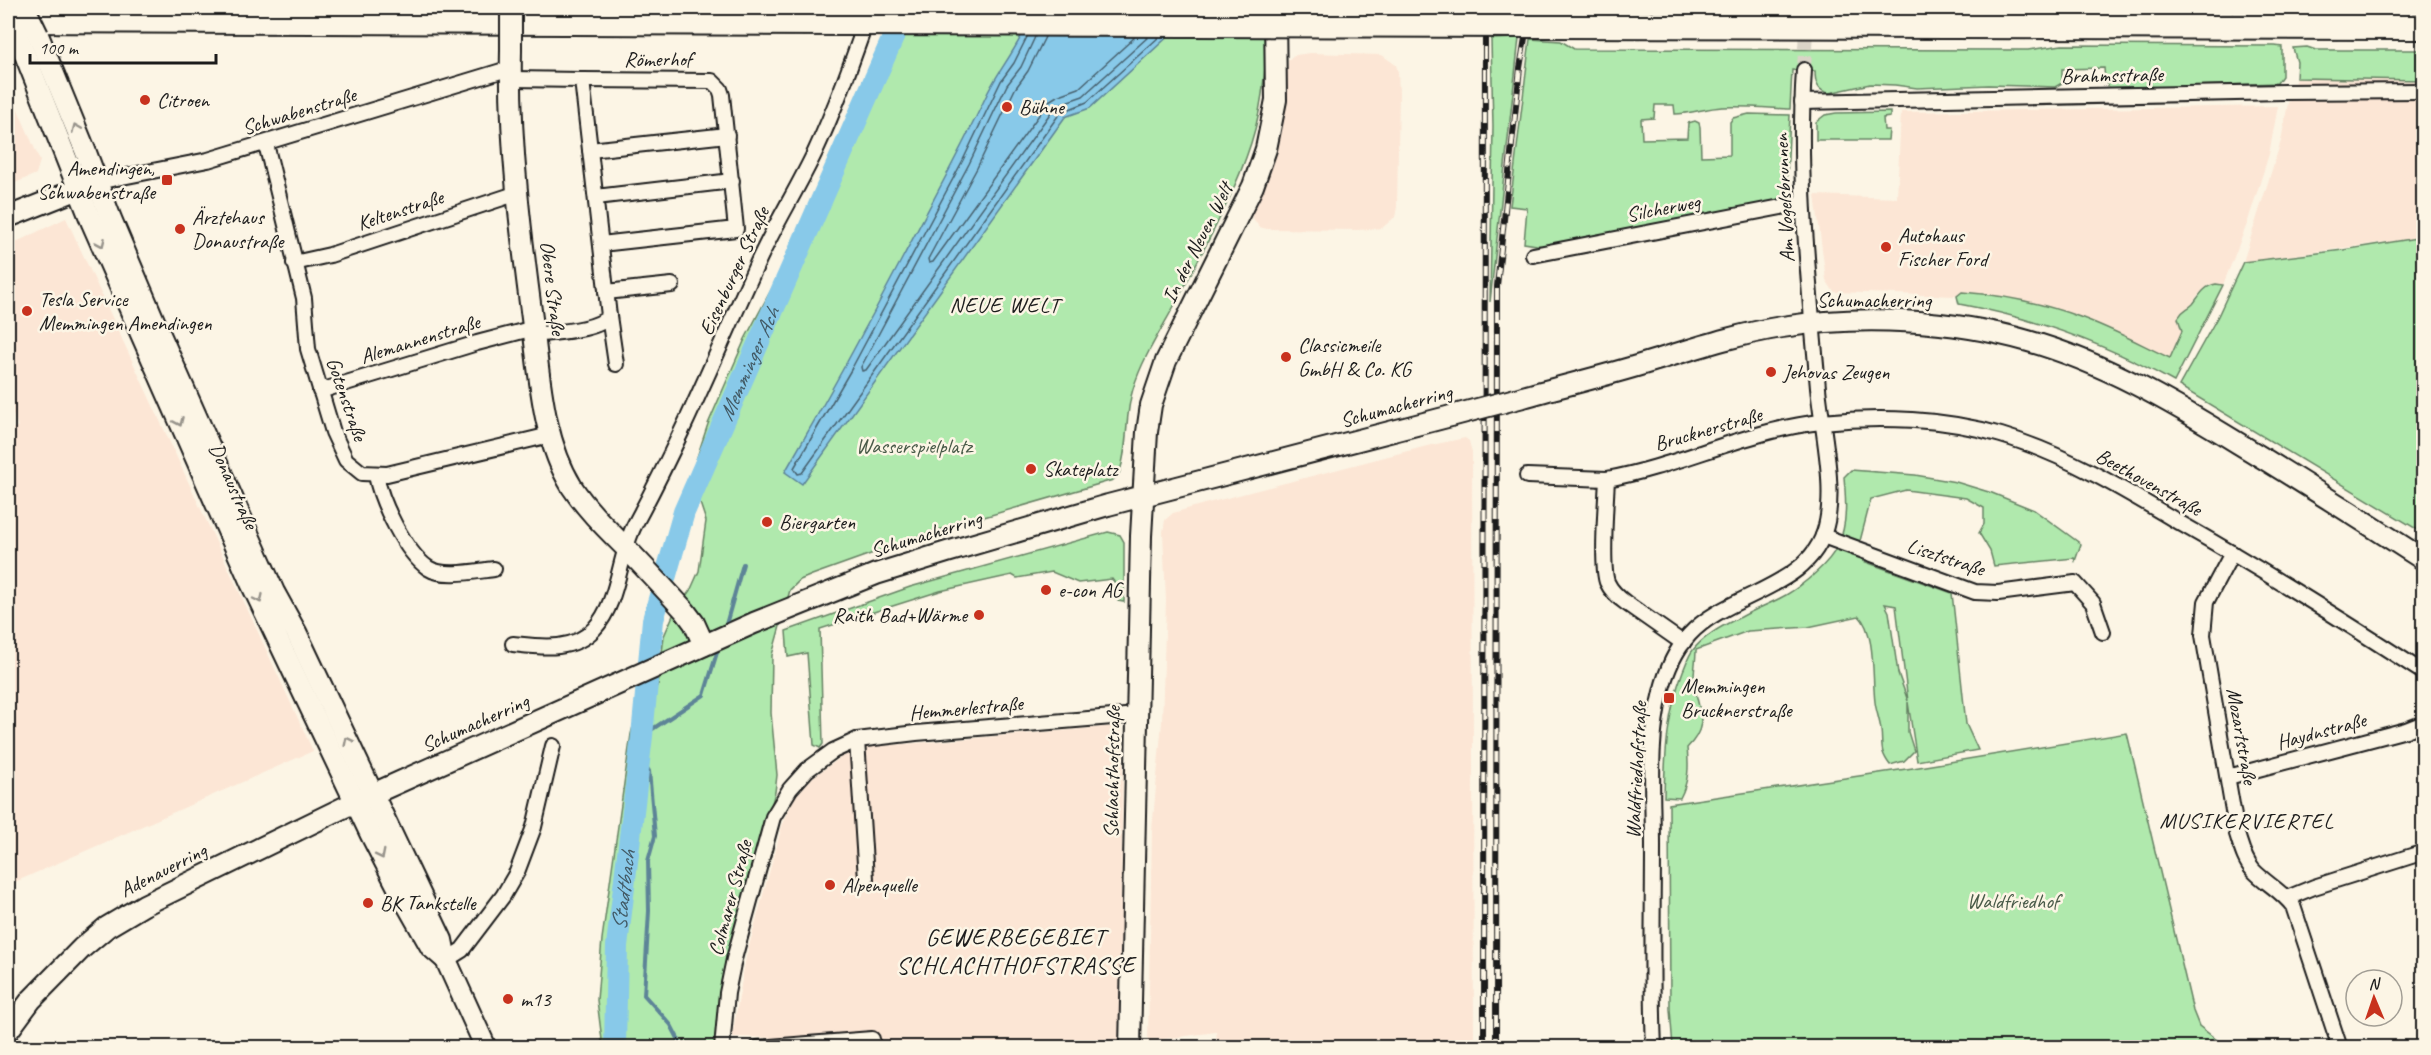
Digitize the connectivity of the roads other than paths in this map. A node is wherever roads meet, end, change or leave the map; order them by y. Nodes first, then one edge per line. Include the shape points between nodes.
1 (25, 8) edge
2 (512, 8) edge
3 (871, 8) edge
4 (1275, 8) edge
5 (8, 17) edge
6 (2424, 26) edge
7 (29, 39) junction
8 (511, 66) junction
9 (1804, 70) tunnel mouth
10 (582, 80) junction
11 (2424, 92) edge
12 (1802, 102) junction
13 (727, 135) junction
14 (266, 144) junction
15 (590, 150) junction
16 (732, 181) junction
17 (97, 182) junction
18 (78, 189) junction
19 (518, 194) junction
20 (596, 197) junction
21 (1802, 203) junction
22 (8, 217) edge
23 (601, 244) junction
24 (1533, 255) dead end
25 (294, 263) junction
26 (672, 285) dead end
27 (606, 292) junction
28 (609, 316) junction
29 (1813, 323) junction
30 (534, 332) junction
31 (616, 364) dead end
32 (320, 391) junction
33 (1822, 422) junction
34 (550, 435) junction
35 (376, 475) junction
36 (1527, 476) dead end
37 (1607, 479) junction
38 (1142, 497) junction
39 (1823, 536) junction
40 (626, 548) junction
41 (2232, 553) junction
42 (2424, 560) edge
43 (494, 569) dead end
44 (2103, 632) dead end
45 (710, 643) junction
46 (1683, 643) junction
47 (513, 644) dead end
48 (2424, 673) edge
49 (1137, 715) junction
50 (2424, 723) edge
51 (857, 740) junction
52 (553, 746) dead end
53 (807, 770) joint
54 (2228, 777) junction
55 (364, 798) junction
56 (2424, 852) edge
57 (866, 879) dead end
58 (2288, 898) junction
59 (446, 960) junction
60 (8, 1031) edge
61 (872, 1039) dead end
62 (486, 1047) edge
63 (722, 1047) edge
64 (758, 1047) edge
65 (1130, 1047) edge
66 (1654, 1047) edge
67 (2340, 1047) edge

1 - 7 street, Donaustraße, bridge
2 - 8 street, Obere Straße, bridge
3 - 40 street, Eisenburger Straße via 846,81 815,152 757,263
4 - 38 street, In der Neuen Welt via 1276,100 1266,149 1253,186 1166,361 1146,432
5 - 6 highway, bridge
5 - 7 street, Donaustraße, bridge
17 -> 7 street, Donaustraße
7 - 18 street, Donaustraße
8 - 10 street, Römerhof
8 - 14 street, Schwabenstraße
8 - 19 street, Obere Straße
9 - 12 street, Am Vogelsbrunnen
10 - 13 street, Römerhof via 712,81 722,95
10 - 15 street
11 - 12 street, Brahmsstraße
12 - 21 street, Am Vogelsbrunnen
13 - 15 street
13 - 16 street, Römerhof
14 - 17 street, Schwabenstraße
14 - 25 street, Gotenstraße
15 - 20 street
16 - 20 street
16 - 23 street, Römerhof via 736,229
17 - 18 street
55 -> 17 street, Donaustraße via 296,632 274,592
18 - 22 street
18 -> 55 street, Donaustraße via 219,514
19 - 25 street, Keltenstraße
19 - 30 street, Obere Straße
20 - 23 street
21 - 24 street, Silcherweg
21 - 29 street, Am Vogelsbrunnen
23 - 27 street
25 - 32 street, Gotenstraße via 303,298 308,349
26 - 27 street
27 - 28 street
28 - 30 street via 590,327
28 - 31 street
29 - 33 street, Waldfriedhofstraße
29 - 38 street, Schumacherring, bridge via 1724,340
29 - 42 street, Schumacherring via 1946,325 2028,341 2063,353 2184,410
30 - 32 street, Alemannenstraße via 477,343
30 - 34 street, Obere Straße
32 - 35 street, Gotenstraße via 346,460 362,473
33 - 37 street, Brucknerstraße via 1786,428
33 - 39 street, Waldfriedhofstraße via 1829,511
33 - 41 street, Beethovenstraße via 1926,421 2000,435 2101,478
34 - 35 street
34 - 40 street, Obere Straße via 573,488
35 - 43 street via 380,496 396,528 429,569 458,574
36 - 37 street, Brucknerstraße
37 - 46 street via 1607,582 1617,596
38 - 45 street, Schumacherring via 886,571
38 - 49 street, Schlachthofstraße
39 - 44 street, Lisztstraße via 1975,592 1998,593 2075,583 2093,603
39 - 46 street, Waldfriedhofstraße via 1810,559 1793,573 1706,620
40 - 45 street, Obere Straße
40 - 47 street via 611,601 595,628 564,646
41 - 48 street, Beethovenstraße
41 - 54 street, Mozartstraße via 2206,602 2203,623
45 - 55 street, Schumacherring
46 - 66 street, Waldfriedhofstraße via 1661,691 1654,747
49 - 51 street, Hemmerlestraße
49 - 65 street, Schlachthofstraße
50 - 54 street, Haydnstraße
51 - 53 street, Hemmerlestraße
51 - 57 street
52 - 59 street via 534,827 517,872 462,950
53 - 63 street, Colmarer Straße via 774,817 736,949
54 - 58 street, Mozartstraße via 2243,852 2252,869
55 - 59 street, Donaustraße via 442,940
55 - 60 street, Adenauerring via 182,885 107,927 56,972
56 - 58 street
58 - 67 street, Mozartstraße
59 - 62 street, Donaustraße
61 - 64 street

